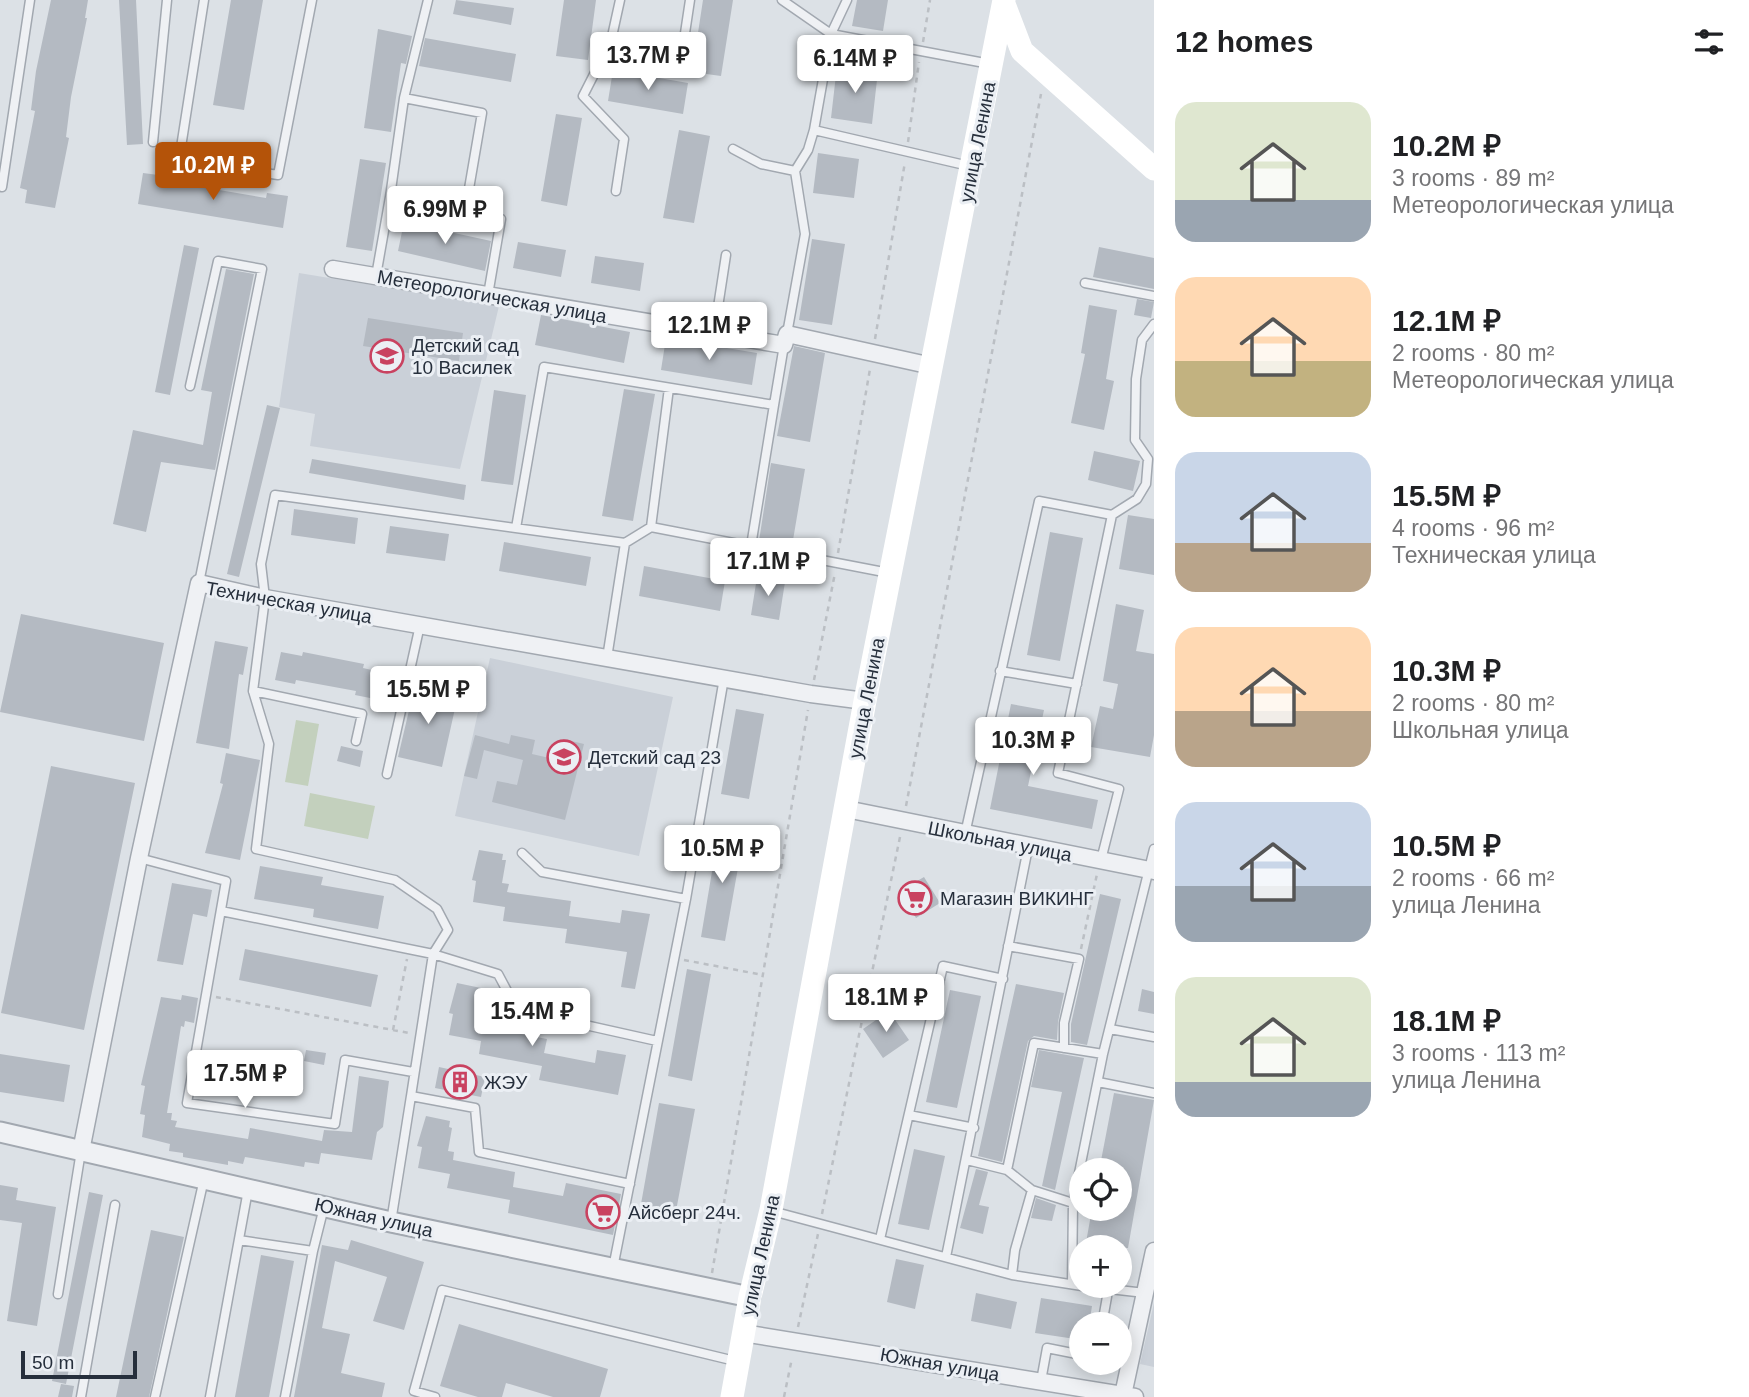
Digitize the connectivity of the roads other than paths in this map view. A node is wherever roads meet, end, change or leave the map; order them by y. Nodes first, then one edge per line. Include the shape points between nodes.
1 (30, 0) edge
2 (167, 0) edge
3 (204, 0) edge
4 (312, 0) edge
5 (428, 0) edge
6 (620, 0) edge
7 (690, 0) edge
8 (782, 0) edge
9 (848, 0) edge
10 (1004, 2) edge
11 (831, 34) junction
12 (611, 41) junction
13 (993, 64) junction
14 (404, 99) junction
15 (814, 130) junction
16 (153, 142) dead end
17 (733, 149) dead end
18 (972, 167) junction
19 (1154, 169) edge
20 (795, 171) junction
21 (2, 187) dead end
22 (615, 191) dead end
23 (390, 197) junction
24 (465, 212) junction
25 (726, 255) dead end
26 (333, 269) dead end
27 (376, 276) junction
28 (1084, 284) dead end
29 (488, 295) junction
30 (1154, 296) edge
31 (1154, 324) edge
32 (714, 333) junction
33 (786, 340) junction
34 (932, 366) junction
35 (190, 386) dead end
36 (669, 388) junction
37 (774, 405) junction
38 (1112, 515) junction
39 (651, 527) junction
40 (516, 528) junction
41 (625, 543) junction
42 (751, 546) junction
43 (890, 573) junction
44 (199, 583) junction
45 (265, 598) junction
46 (420, 625) junction
47 (607, 658) junction
48 (1000, 671) junction
49 (724, 678) junction
50 (1077, 684) junction
51 (253, 691) junction
52 (864, 701) junction
53 (356, 741) dead end
54 (387, 775) dead end
55 (846, 809) junction
56 (965, 834) junction
57 (1028, 848) junction
58 (1154, 849) edge
59 (522, 853) dead end
60 (139, 858) junction
61 (1101, 860) junction
62 (1152, 871) edge
63 (686, 899) junction
64 (221, 911) junction
65 (1008, 946) junction
66 (433, 954) junction
67 (1003, 979) junction
68 (1110, 1029) junction
69 (1154, 1037) edge
70 (657, 1041) junction
71 (1064, 1048) junction
72 (1103, 1054) junction
73 (413, 1072) junction
74 (1098, 1082) junction
75 (1154, 1093) edge
76 (411, 1096) junction
77 (909, 1115) junction
78 (974, 1128) junction
79 (0, 1132) edge
80 (81, 1151) junction
81 (1082, 1158) edge
82 (967, 1160) junction
83 (1007, 1170) junction
84 (204, 1179) junction
85 (630, 1184) junction
86 (248, 1189) junction
87 (1032, 1190) junction
88 (1069, 1202) edge
89 (115, 1205) dead end
90 (325, 1206) junction
91 (771, 1210) junction
92 (391, 1222) junction
93 (239, 1240) junction
94 (880, 1240) junction
95 (313, 1251) junction
96 (1154, 1251) edge
97 (946, 1257) junction
98 (613, 1268) junction
99 (1012, 1275) junction
100 (1069, 1284) edge
101 (1132, 1292) edge
102 (1145, 1293) junction
103 (58, 1294) dead end
104 (750, 1297) junction
105 (743, 1333) junction
106 (1069, 1352) edge
107 (738, 1362) junction
108 (1041, 1381) junction
109 (1129, 1396) edge
110 (81, 1397) edge
111 (155, 1397) edge
112 (210, 1397) edge
113 (285, 1397) edge
114 (435, 1397) edge
115 (732, 1397) edge

1 - 21 lane
2 - 16 lane
3 - 4 lane via 179,160 278,175
5 - 14 lane
6 - 12 lane
7 - 12 lane via 682,53
8 - 11 lane
9 - 11 lane
10 - 13 main road, улица Ленина
10 - 19 main road via 1022,51
11 - 13 lane
11 - 15 lane
12 - 22 lane via 583,96 624,139
13 - 18 main road, улица Ленина
14 - 23 lane
14 - 24 lane via 482,113
15 - 18 lane
15 - 20 lane
17 - 20 lane via 761,164
18 - 34 main road, улица Ленина
20 - 33 lane via 805,234
23 - 24 lane
23 - 27 lane
24 - 29 lane via 501,219
25 - 32 lane
26 - 27 street, Метеорологическая улица
27 - 29 street, Метеорологическая улица
28 - 30 lane
29 - 32 street, Метеорологическая улица
31 - 38 lane via 1142,340 1136,379 1135,440 1148,459 1146,484 1137,499
32 - 33 street, Метеорологическая улица
33 - 34 street, Метеорологическая улица via 873,351
33 - 37 lane
34 - 43 main road, улица Ленина
35 - 44 lane via 218,261 262,269
36 - 37 lane
36 - 39 lane
36 - 40 lane via 544,367
37 - 42 lane
38 - 48 lane via 1039,501
38 - 50 lane
39 - 41 lane
39 - 42 lane
40 - 41 lane
40 - 45 lane via 275,495 261,564
41 - 47 lane
42 - 43 lane
43 - 52 main road, улица Ленина
44 - 45 street, Техническая улица
44 - 60 street, Техническая улица
45 - 46 street, Техническая улица
45 - 51 lane
46 - 47 street, Техническая улица
46 - 54 lane
47 - 49 street, Техническая улица
48 - 50 lane
48 - 56 lane
49 - 52 street, Техническая улица
49 - 63 lane
50 - 61 lane via 1058,773 1119,789
51 - 53 lane via 362,714
51 - 66 lane via 269,744 256,849 395,880 436,909 448,930
52 - 55 main road, улица Ленина
55 - 56 street, Школьная улица
55 - 91 main road, улица Ленина
56 - 57 street, Школьная улица
57 - 61 street, Школьная улица
57 - 65 lane
58 - 62 lane
59 - 63 lane via 542,872
60 - 64 lane via 226,881
60 - 80 street, Техническая улица
61 - 62 street, Школьная улица
62 - 68 lane
63 - 70 lane
64 - 66 lane
64 - 73 lane via 187,1103 335,1124 345,1060
65 - 67 lane
65 - 71 lane via 1079,959 1064,1023
66 - 70 lane via 498,974 514,1004
66 - 73 lane
67 - 77 lane via 943,966
67 - 78 lane
68 - 69 lane
68 - 72 lane
70 - 85 lane
71 - 72 lane
71 - 83 lane via 1034,1043
72 - 74 lane
73 - 76 lane
74 - 75 lane
74 - 81 lane
76 - 85 lane via 475,1108 479,1152
76 - 92 lane
77 - 78 lane
77 - 94 lane
78 - 82 lane
79 - 80 street, Южная улица
80 - 84 street, Южная улица
80 - 103 lane
82 - 83 lane
82 - 97 lane
83 - 87 lane
84 - 86 street, Южная улица
84 - 111 lane
85 - 98 lane
86 - 90 street, Южная улица
86 - 93 lane
87 - 88 lane
87 - 99 lane
89 - 110 lane
90 - 92 street, Южная улица
90 - 95 lane
91 - 94 lane
91 - 104 main road, улица Ленина
92 - 98 street, Южная улица
93 - 95 lane
93 - 112 lane
94 - 97 lane
95 - 113 lane
96 - 102 street
97 - 99 lane
98 - 104 street, Южная улица
99 - 100 lane
101 - 102 lane
102 - 109 street
104 - 105 main road, улица Ленина
105 - 107 main road, улица Ленина
105 - 108 street, Южная улица
106 - 108 lane via 1047,1348
107 - 114 lane via 442,1290 414,1391
107 - 115 main road, улица Ленина
108 - 109 street, Южная улица

